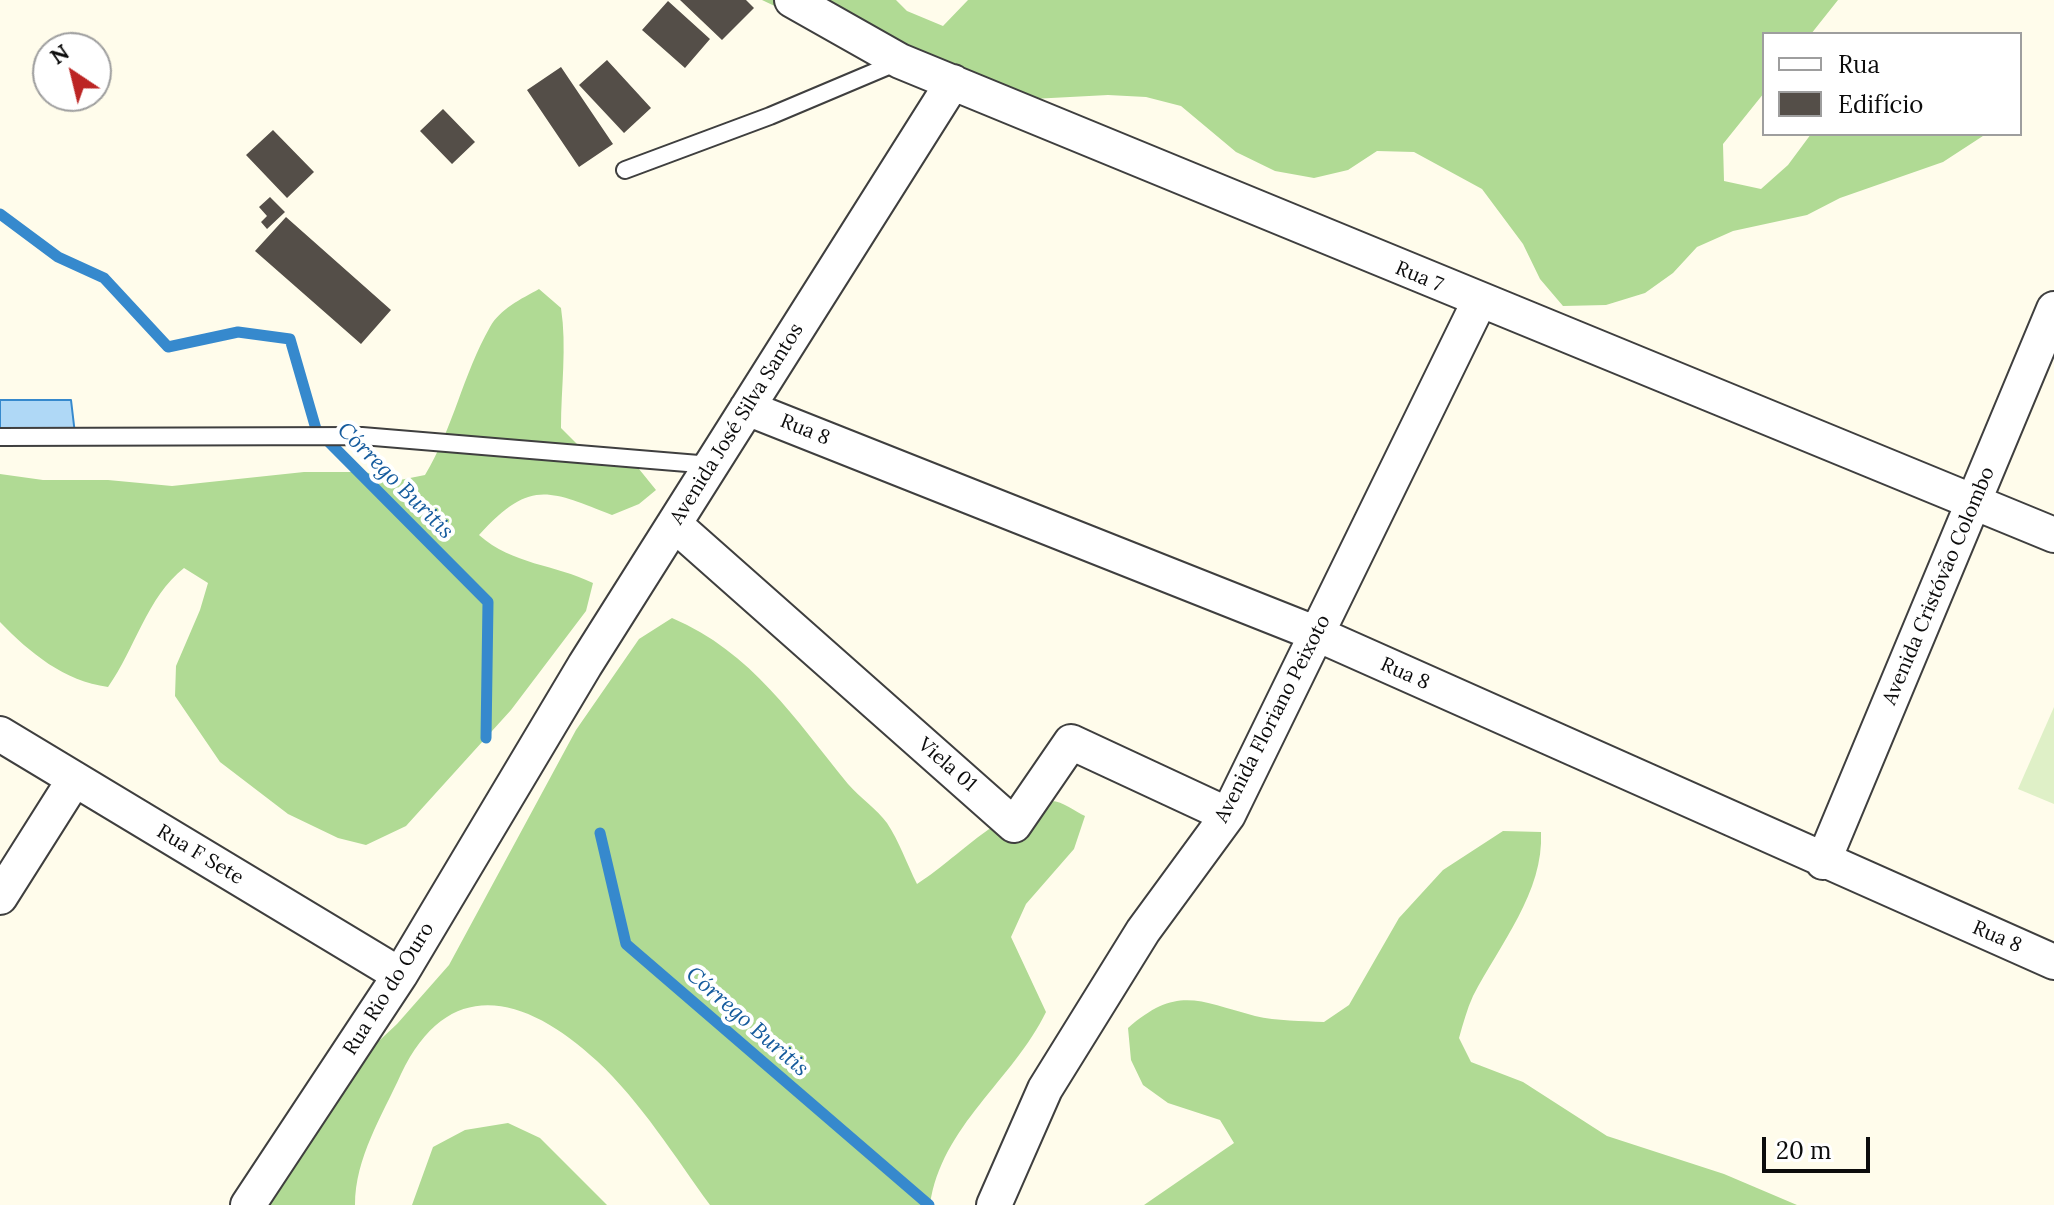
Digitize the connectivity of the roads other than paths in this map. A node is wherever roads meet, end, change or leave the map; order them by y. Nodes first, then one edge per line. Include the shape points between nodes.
1 (792, 0) edge
2 (900, 61) junction
3 (953, 82) junction
4 (625, 170) dead end
5 (1479, 302) junction
6 (2054, 309) edge
7 (747, 408) junction
8 (0, 437) edge
9 (711, 465) junction
10 (1973, 504) junction
11 (674, 524) junction
12 (2054, 535) edge
13 (1317, 634) junction
14 (0, 734) edge
15 (523, 769) joint
16 (74, 780) junction
17 (1228, 815) junction
18 (1823, 862) junction
19 (0, 897) edge
20 (2054, 962) edge
21 (400, 975) junction
22 (248, 1205) edge
23 (994, 1205) edge

1 - 2 street, Rua 7
2 - 3 street, Rua 7
2 - 4 lane
3 - 5 street, Rua 7
3 - 7 street, Avenida José Silva Santos
5 - 10 street, Rua 7
5 - 13 street, Avenida Floriano Peixoto
6 - 10 street, Avenida Cristóvão Colombo
7 - 9 street, Avenida José Silva Santos
7 - 13 street, Rua 8
8 - 9 lane via 362,436
9 - 11 street, Avenida José Silva Santos
10 - 12 street, Rua 7
10 - 18 street, Avenida Cristóvão Colombo
11 - 15 street, Avenida José Silva Santos
11 - 17 street, Viela 01 via 1014,825 1071,742
13 - 17 street, Avenida Floriano Peixoto
13 - 18 street, Rua 8
14 - 16 street, Rua F Sete
15 - 21 street, Rua Rio do Ouro
16 - 19 street
16 - 21 street, Rua F Sete
17 - 23 street, Avenida Floriano Peixoto via 1143,931 1045,1089
18 - 20 street, Rua 8
21 - 22 street, Rua Rio do Ouro

